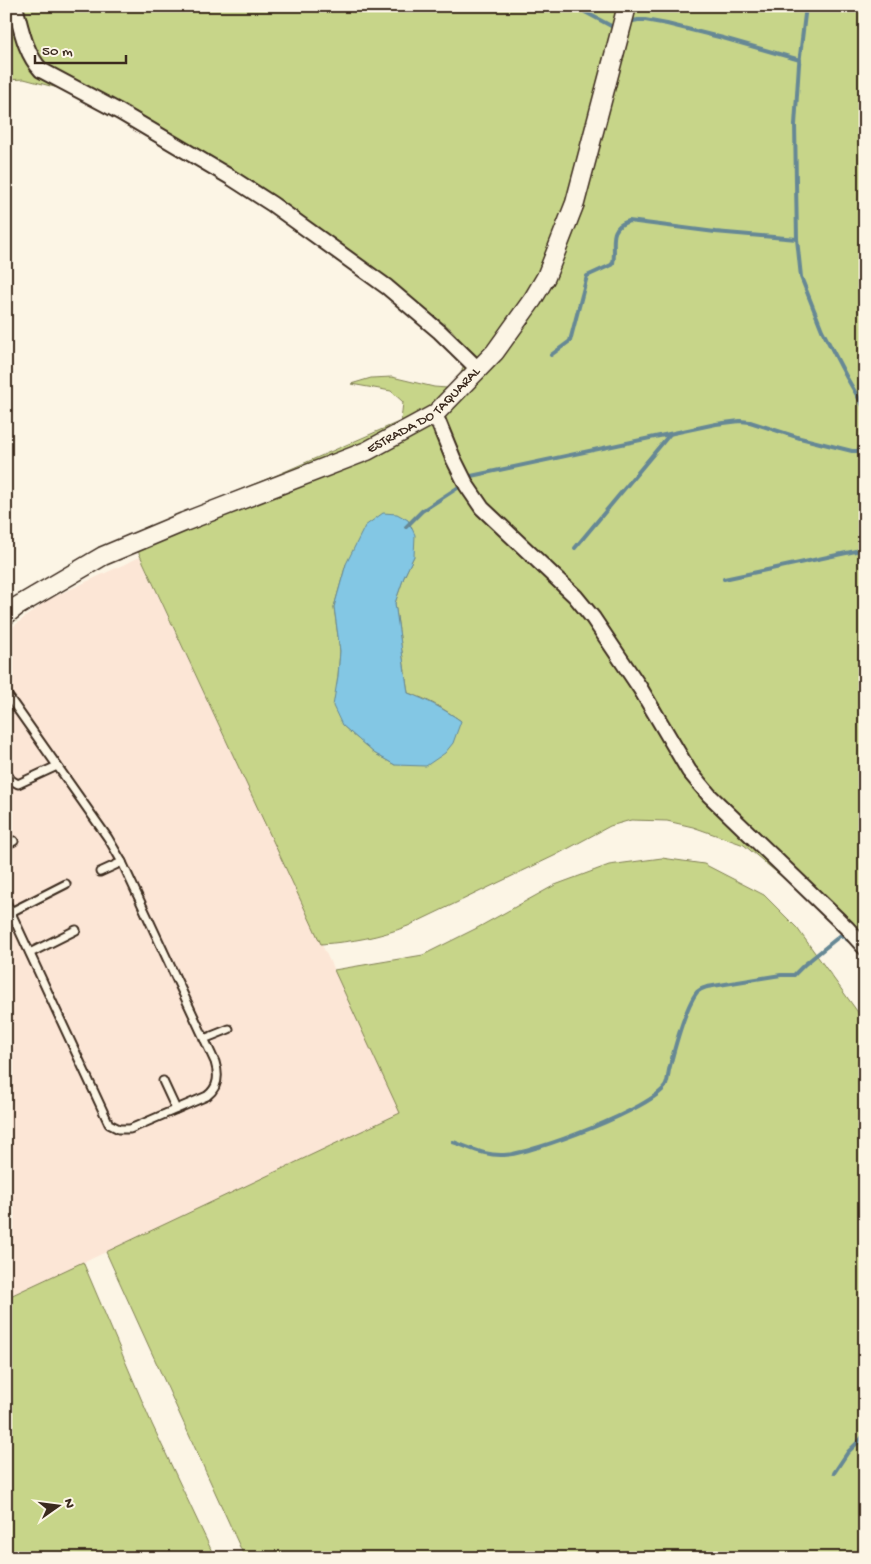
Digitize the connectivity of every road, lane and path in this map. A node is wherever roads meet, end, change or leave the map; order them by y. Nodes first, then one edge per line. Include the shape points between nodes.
1 (15, 6) edge
2 (627, 6) edge
3 (479, 370) junction
4 (435, 414) junction
5 (6, 615) edge
6 (6, 693) edge
7 (57, 766) junction
8 (6, 772) edge
9 (14, 841) dead end
10 (6, 845) edge
11 (122, 862) junction
12 (100, 872) dead end
13 (66, 884) dead end
14 (6, 902) edge
15 (11, 912) junction
16 (76, 930) dead end
17 (865, 948) edge
18 (30, 953) junction
19 (229, 1029) dead end
20 (204, 1039) junction
21 (163, 1081) dead end
22 (176, 1109) junction

1 - 3 street via 28,52 40,70 120,112 272,204 387,287
2 - 3 street, ESTRADA DO TAQUARAL via 575,203 546,277
3 - 4 street, ESTRADA DO TAQUARAL
4 - 5 street, ESTRADA DO TAQUARAL via 367,451 103,556
4 - 17 street via 460,472 482,508 575,596 593,618 697,782
6 - 7 lane
7 - 8 lane via 18,784
7 - 11 lane
9 - 10 lane
11 - 12 lane
11 - 20 lane
13 - 15 lane
14 - 15 lane
15 - 18 lane
16 - 18 lane
18 - 22 lane via 109,1124 119,1129 130,1129
19 - 20 lane
20 - 22 lane via 217,1068 216,1086 207,1096
21 - 22 lane

